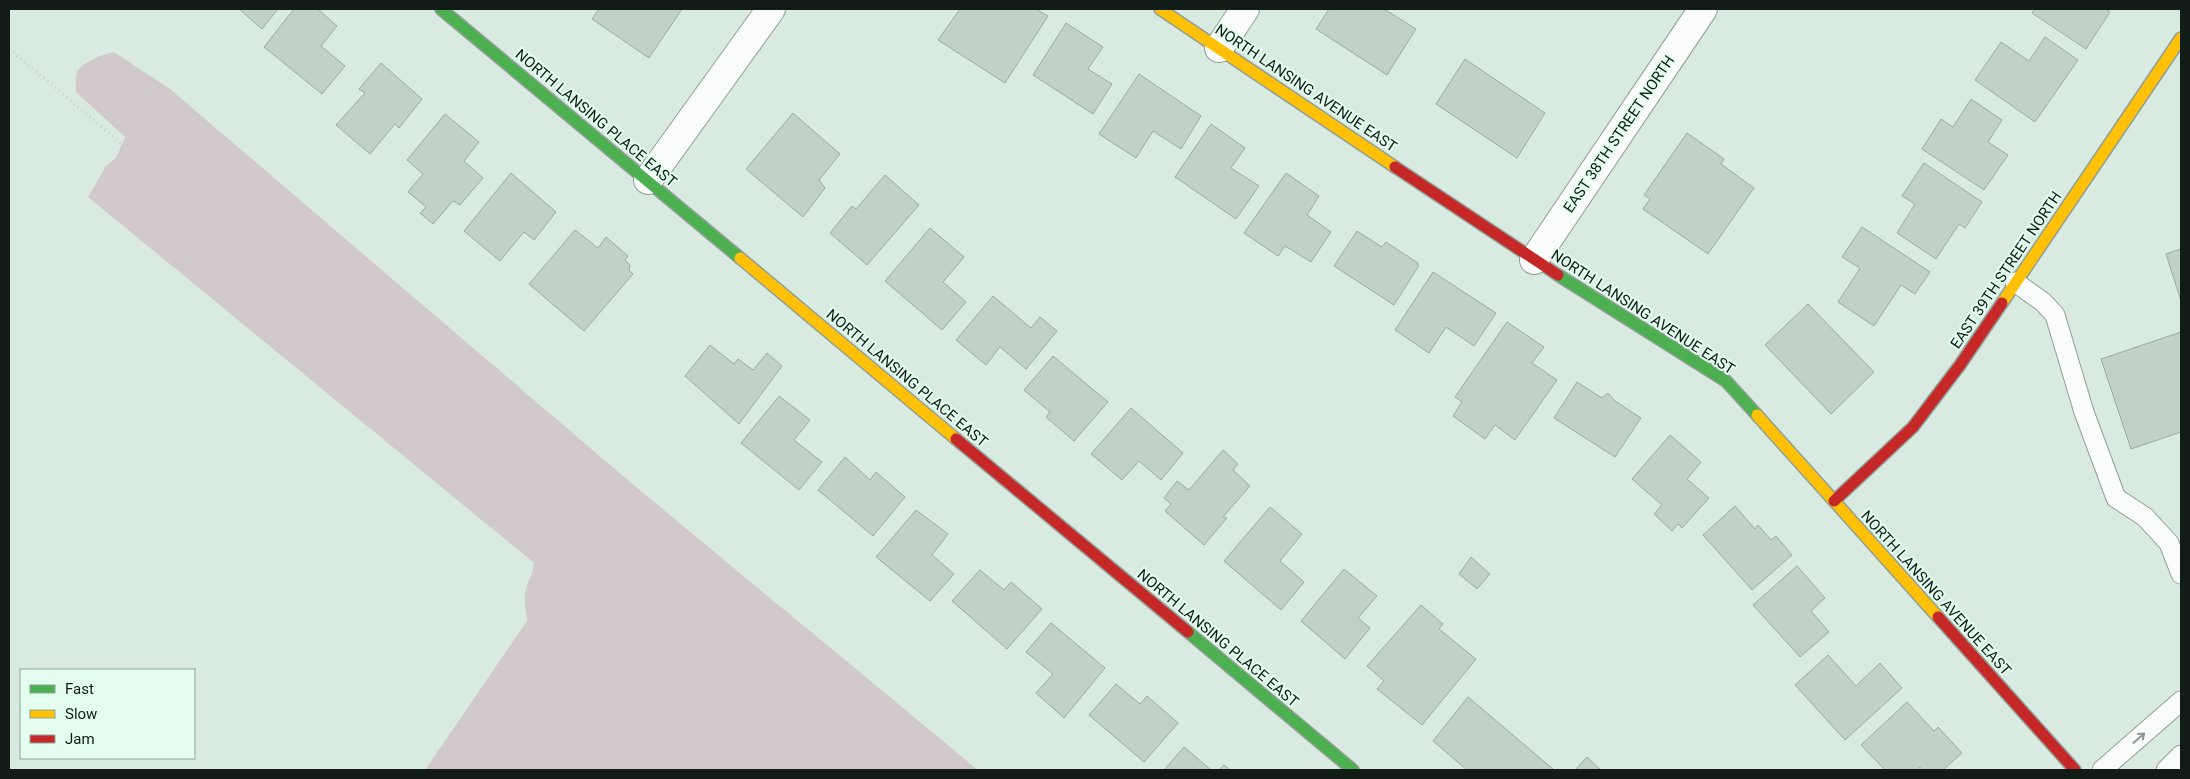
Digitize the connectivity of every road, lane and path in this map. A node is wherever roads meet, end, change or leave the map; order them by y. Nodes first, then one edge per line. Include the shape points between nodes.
1 (441, 9) edge
2 (771, 9) edge
3 (1160, 9) edge
4 (1245, 9) edge
5 (1703, 9) edge
6 (2181, 38) edge
7 (1219, 48) junction
8 (9, 49) edge
9 (648, 180) junction
10 (1534, 260) junction
11 (2015, 282) junction
12 (1834, 501) junction
13 (2181, 574) edge
14 (2181, 701) edge
15 (2181, 755) edge
16 (868, 770) edge
17 (1353, 770) edge
18 (2075, 770) edge
19 (2102, 770) edge
20 (2166, 770) edge

1 - 9 street, NORTH LANSING PLACE EAST
2 - 9 street
3 - 7 street, NORTH LANSING AVENUE EAST
4 - 7 street
5 - 10 street, EAST 38TH STREET NORTH
6 - 11 street, EAST 39TH STREET NORTH
7 - 10 street, NORTH LANSING AVENUE EAST
8 - 16 path
9 - 17 street, NORTH LANSING PLACE EAST
10 - 12 street, NORTH LANSING AVENUE EAST via 1726,381
11 - 12 street, EAST 39TH STREET NORTH via 1960,365 1913,427
11 - 13 lane via 2055,315 2084,412 2116,498 2145,517 2169,543
12 - 18 street, NORTH LANSING AVENUE EAST
19 -> 14 lane
15 - 20 lane

